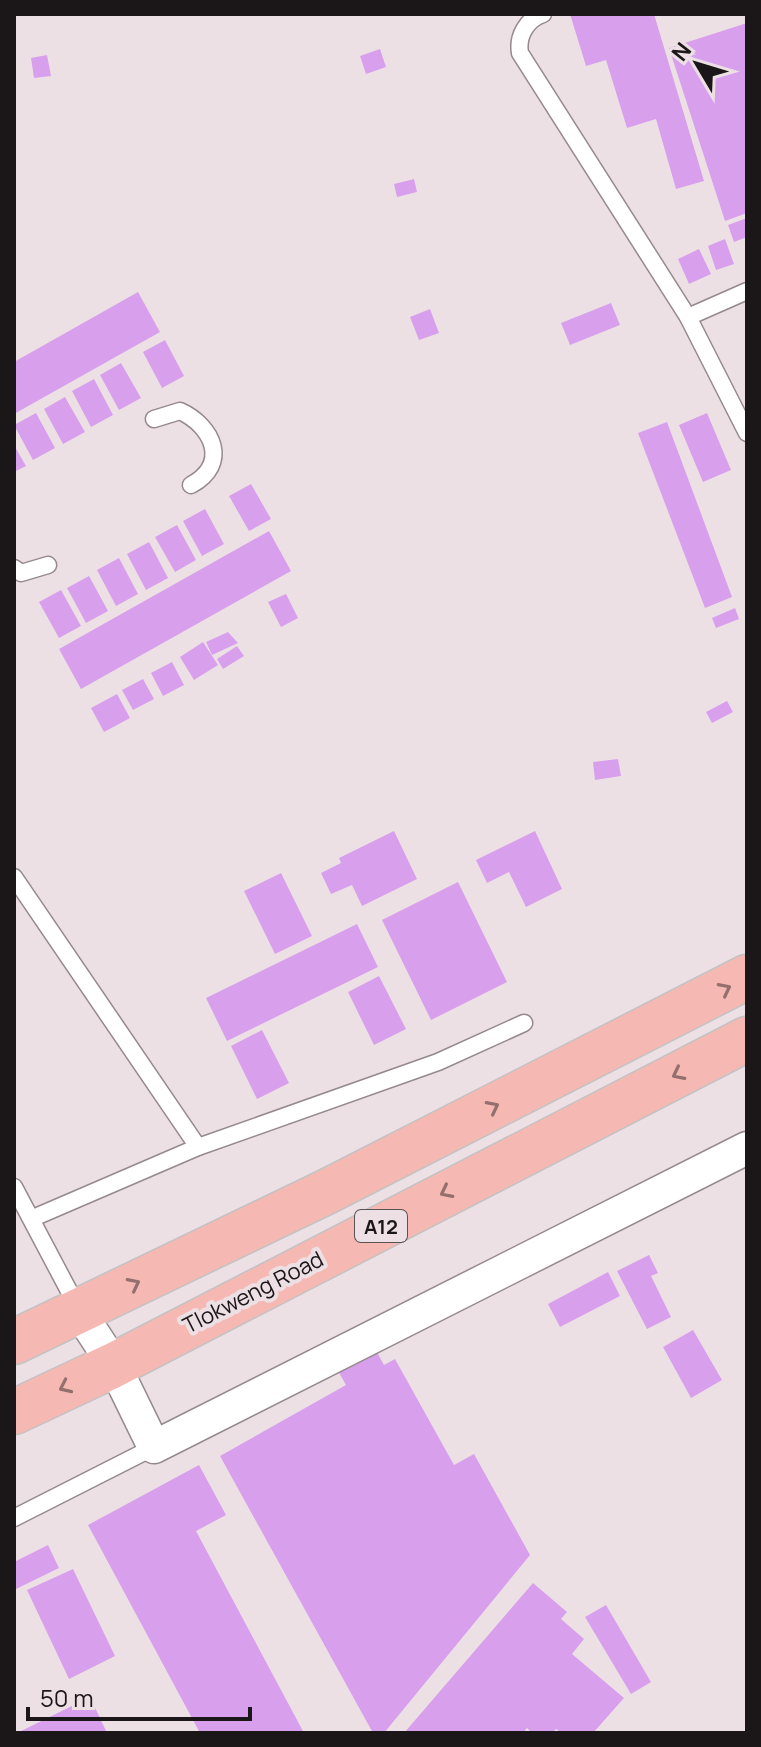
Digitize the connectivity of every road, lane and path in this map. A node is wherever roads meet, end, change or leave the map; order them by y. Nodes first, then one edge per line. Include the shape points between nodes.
1 (543, 14) edge
2 (747, 291) edge
3 (688, 317) junction
4 (154, 419) dead end
5 (747, 433) edge
6 (191, 485) dead end
7 (48, 565) dead end
8 (14, 568) edge
9 (14, 877) edge
10 (747, 977) edge
11 (524, 1023) dead end
12 (747, 1039) edge
13 (198, 1147) junction
14 (747, 1148) edge
15 (14, 1187) edge
16 (33, 1218) junction
17 (80, 1313) junction
18 (14, 1342) edge
19 (114, 1365) junction
20 (14, 1412) edge
21 (154, 1447) junction
22 (14, 1518) edge

1 - 3 lane via 523,30 520,53
2 - 3 lane
3 - 5 lane
4 - 6 lane via 180,411 199,420 214,445 211,464
7 - 8 lane via 21,573
9 - 13 lane
17 -> 10 main road, A12
11 - 13 lane via 438,1062
12 -> 19 main road, Tlokweng Road / A12
13 - 16 lane
14 - 21 street
15 - 16 lane
16 - 17 lane
17 - 18 main road, A12
17 - 19 street
19 -> 20 main road, Tlokweng Road / A12
19 - 21 street
21 - 22 lane

